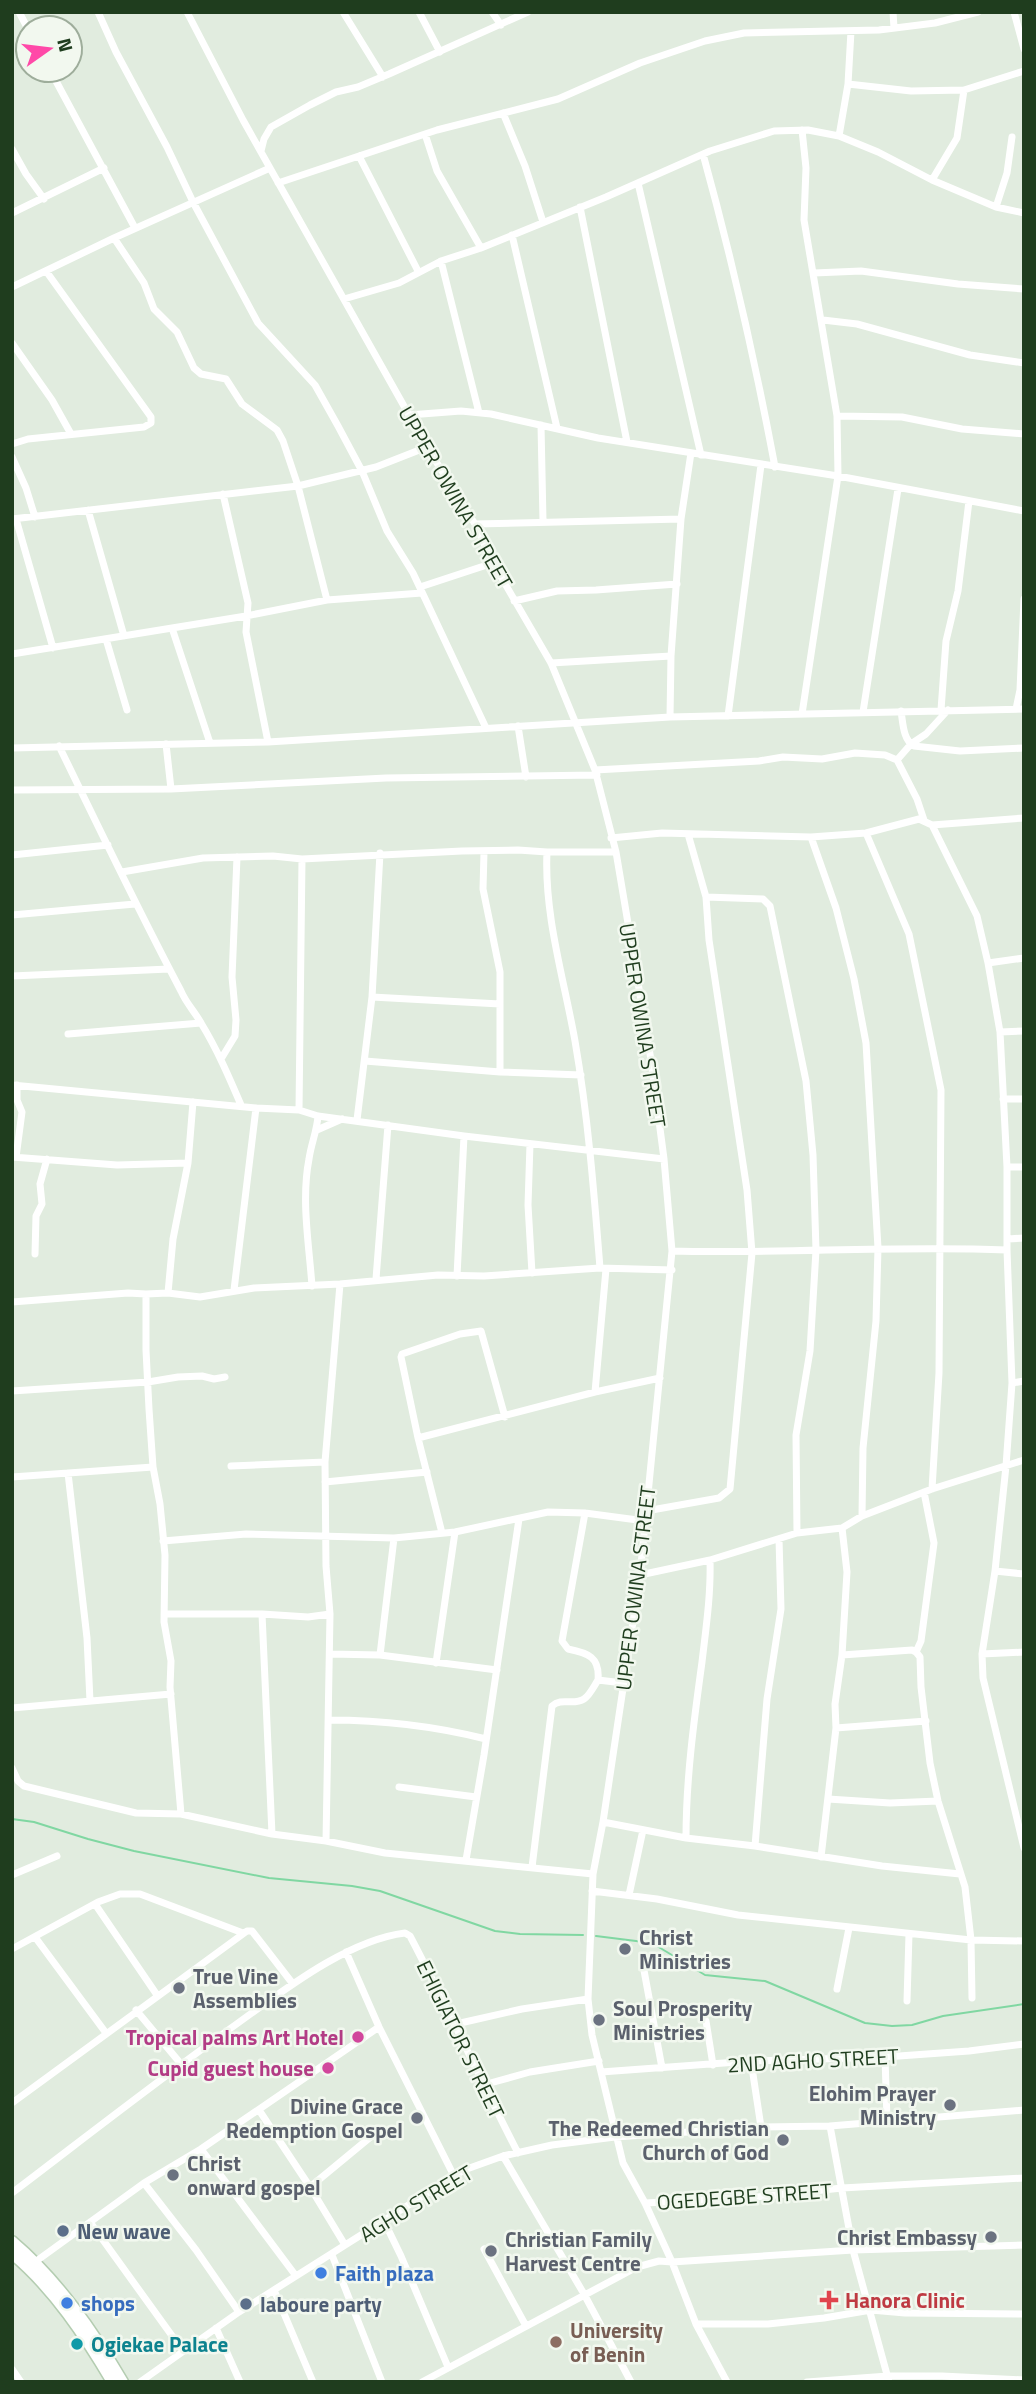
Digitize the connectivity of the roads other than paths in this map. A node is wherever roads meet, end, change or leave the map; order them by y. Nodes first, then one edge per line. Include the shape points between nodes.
1 (98, 12) edge
2 (187, 12) edge
3 (343, 12) edge
4 (419, 12) edge
5 (492, 12) edge
6 (528, 12) edge
7 (893, 12) edge
8 (978, 12) edge
9 (1014, 12) edge
10 (952, 15) edge
11 (501, 24) junction
12 (894, 28) junction
13 (851, 31) junction
14 (1024, 49) edge
15 (440, 52) junction
16 (1024, 71) edge
17 (383, 77) junction
18 (58, 84) edge
19 (848, 84) junction
20 (964, 90) junction
21 (503, 113) junction
22 (802, 130) junction
23 (425, 134) junction
24 (839, 136) junction
25 (1012, 137) dead end
26 (12, 149) edge
27 (261, 151) junction
28 (703, 154) junction
29 (359, 156) junction
30 (104, 168) junction
31 (270, 168) junction
32 (932, 180) junction
33 (278, 183) junction
34 (638, 183) junction
35 (44, 199) junction
36 (193, 202) junction
37 (580, 207) junction
38 (996, 207) junction
39 (1024, 213) edge
40 (12, 214) edge
41 (542, 222) junction
42 (135, 228) junction
43 (512, 235) junction
44 (114, 237) junction
45 (481, 248) junction
46 (441, 261) junction
47 (46, 271) junction
48 (418, 271) junction
49 (814, 273) junction
50 (12, 287) edge
51 (1024, 289) edge
52 (344, 299) junction
53 (822, 320) junction
54 (12, 343) edge
55 (1024, 363) edge
56 (479, 413) junction
57 (409, 415) junction
58 (837, 416) junction
59 (541, 425) junction
60 (557, 428) junction
61 (71, 434) junction
62 (1024, 434) edge
63 (627, 442) junction
64 (12, 444) edge
65 (427, 447) junction
66 (691, 453) junction
67 (701, 455) junction
68 (12, 457) edge
69 (761, 465) junction
70 (775, 467) junction
71 (362, 471) junction
72 (838, 476) junction
73 (298, 485) junction
74 (898, 489) junction
75 (223, 494) junction
76 (969, 501) junction
77 (88, 510) junction
78 (1024, 511) edge
79 (34, 517) junction
80 (14, 519) edge
81 (681, 519) junction
82 (543, 522) junction
83 (475, 524) junction
84 (493, 563) junction
85 (677, 584) junction
86 (421, 590) junction
87 (1024, 598) edge
88 (327, 600) junction
89 (514, 601) junction
90 (246, 616) junction
91 (172, 628) junction
92 (124, 636) junction
93 (106, 639) junction
94 (53, 648) junction
95 (12, 654) edge
96 (671, 656) junction
97 (551, 663) junction
98 (1020, 709) edge
99 (127, 710) dead end
100 (945, 710) junction
101 (901, 711) junction
102 (863, 712) junction
103 (802, 714) junction
104 (728, 716) junction
105 (670, 717) junction
106 (576, 721) junction
107 (518, 726) junction
108 (486, 728) junction
109 (268, 742) junction
110 (210, 743) junction
111 (166, 744) junction
112 (911, 744) junction
113 (59, 746) junction
114 (12, 748) edge
115 (1024, 748) edge
116 (897, 760) junction
117 (596, 773) junction
118 (526, 776) junction
119 (80, 789) junction
120 (170, 789) junction
121 (12, 790) edge
122 (1024, 818) edge
123 (924, 820) junction
124 (932, 825) junction
125 (866, 833) junction
126 (688, 834) junction
127 (811, 837) junction
128 (611, 838) junction
129 (108, 845) junction
130 (484, 852) junction
131 (547, 852) junction
132 (616, 852) junction
133 (380, 853) junction
134 (12, 855) edge
135 (237, 857) junction
136 (302, 859) junction
137 (122, 872) junction
138 (706, 897) junction
139 (135, 904) junction
140 (12, 915) edge
141 (1024, 958) edge
142 (988, 963) junction
143 (169, 969) junction
144 (12, 976) edge
145 (372, 997) junction
146 (500, 1004) junction
147 (201, 1023) junction
148 (1024, 1031) edge
149 (1000, 1032) junction
150 (68, 1034) dead end
151 (221, 1059) junction
152 (365, 1060) junction
153 (500, 1072) junction
154 (581, 1075) junction
155 (14, 1085) edge
156 (1003, 1099) junction
157 (1024, 1099) edge
158 (193, 1102) junction
159 (241, 1105) junction
160 (256, 1108) junction
161 (299, 1110) junction
162 (318, 1116) junction
163 (344, 1118) junction
164 (357, 1120) junction
165 (388, 1125) junction
166 (317, 1130) junction
167 (464, 1136) junction
168 (530, 1144) junction
169 (590, 1152) junction
170 (14, 1157) edge
171 (47, 1159) junction
172 (664, 1159) junction
173 (188, 1163) junction
174 (1007, 1167) junction
175 (1024, 1167) edge
176 (1024, 1238) edge
177 (1008, 1239) junction
178 (941, 1247) junction
179 (878, 1248) junction
180 (816, 1250) junction
181 (1007, 1250) junction
182 (673, 1251) junction
183 (752, 1253) junction
184 (35, 1254) dead end
185 (603, 1268) junction
186 (672, 1270) junction
187 (532, 1273) junction
188 (457, 1276) junction
189 (376, 1279) junction
190 (340, 1284) junction
191 (312, 1286) junction
192 (234, 1290) junction
193 (168, 1293) junction
194 (146, 1294) junction
195 (12, 1302) edge
196 (225, 1377) dead end
197 (660, 1378) junction
198 (1024, 1381) edge
199 (148, 1382) junction
200 (1012, 1383) junction
201 (12, 1391) edge
202 (595, 1392) junction
203 (505, 1417) junction
204 (418, 1438) junction
205 (1024, 1460) edge
206 (325, 1462) junction
207 (231, 1466) dead end
208 (1006, 1466) junction
209 (153, 1467) junction
210 (427, 1472) junction
211 (68, 1473) junction
212 (12, 1477) edge
213 (325, 1482) junction
214 (928, 1490) junction
215 (646, 1511) junction
216 (585, 1513) junction
217 (862, 1516) junction
218 (519, 1519) junction
219 (645, 1521) junction
220 (842, 1528) junction
221 (455, 1532) junction
222 (442, 1533) junction
223 (797, 1533) junction
224 (327, 1538) junction
225 (394, 1538) junction
226 (779, 1539) junction
227 (163, 1541) junction
228 (710, 1560) junction
229 (995, 1571) junction
230 (1024, 1574) edge
231 (639, 1576) junction
232 (164, 1614) junction
233 (261, 1614) junction
234 (330, 1614) junction
235 (916, 1652) junction
236 (1024, 1652) edge
237 (330, 1654) junction
238 (982, 1654) junction
239 (380, 1655) junction
240 (842, 1655) junction
241 (436, 1663) junction
242 (497, 1670) junction
243 (598, 1680) junction
244 (623, 1683) junction
245 (170, 1694) junction
246 (90, 1701) junction
247 (12, 1708) edge
248 (329, 1720) junction
249 (926, 1721) junction
250 (836, 1728) junction
251 (486, 1739) junction
252 (12, 1768) edge
253 (399, 1787) dead end
254 (476, 1797) junction
255 (828, 1799) junction
256 (938, 1801) junction
257 (180, 1814) junction
258 (603, 1822) junction
259 (643, 1830) junction
260 (272, 1834) junction
261 (686, 1838) junction
262 (326, 1841) junction
263 (755, 1846) junction
264 (1024, 1848) edge
265 (57, 1856) dead end
266 (821, 1857) junction
267 (466, 1860) junction
268 (532, 1867) junction
269 (593, 1874) junction
270 (960, 1874) junction
271 (12, 1875) edge
272 (592, 1891) junction
273 (629, 1895) junction
274 (95, 1904) junction
275 (849, 1928) junction
276 (243, 1933) junction
277 (909, 1934) junction
278 (35, 1937) junction
279 (971, 1940) junction
280 (1024, 1941) edge
281 (12, 1949) edge
282 (346, 1952) junction
283 (643, 1965) dead end
284 (293, 1984) junction
285 (837, 1989) dead end
286 (157, 1995) junction
287 (972, 1998) dead end
288 (588, 1999) junction
289 (907, 2001) dead end
290 (136, 2010) junction
291 (706, 2021) dead end
292 (456, 2024) junction
293 (380, 2026) junction
294 (106, 2033) junction
295 (1024, 2044) edge
296 (884, 2057) junction
297 (598, 2061) junction
298 (751, 2061) junction
299 (181, 2064) junction
300 (713, 2065) junction
301 (662, 2068) junction
302 (601, 2072) junction
303 (483, 2085) junction
304 (12, 2103) edge
305 (259, 2109) junction
306 (1024, 2110) edge
307 (887, 2120) junction
308 (830, 2126) junction
309 (761, 2127) junction
310 (379, 2130) dead end
311 (615, 2137) junction
312 (201, 2149) junction
313 (518, 2153) junction
314 (503, 2156) junction
315 (454, 2176) junction
316 (1024, 2178) edge
317 (144, 2183) junction
318 (310, 2187) junction
319 (842, 2188) junction
320 (12, 2193) edge
321 (645, 2203) junction
322 (384, 2221) junction
323 (90, 2222) junction
324 (12, 2241) edge
325 (345, 2245) junction
326 (1024, 2245) edge
327 (484, 2249) dead end
328 (853, 2250) junction
329 (332, 2255) junction
330 (14, 2260) edge
331 (35, 2262) junction
332 (672, 2262) junction
333 (296, 2276) junction
334 (274, 2290) junction
335 (584, 2294) junction
336 (871, 2310) junction
337 (239, 2312) junction
338 (1024, 2314) edge
339 (696, 2324) junction
340 (526, 2326) junction
341 (216, 2328) junction
342 (183, 2351) junction
343 (449, 2367) junction
344 (12, 2369) edge
345 (888, 2379) edge
346 (1024, 2380) edge
347 (22, 2382) edge
348 (112, 2382) edge
349 (123, 2382) edge
350 (140, 2382) edge
351 (240, 2382) edge
352 (313, 2382) edge
353 (382, 2382) edge
354 (422, 2382) edge
355 (631, 2382) edge
356 (727, 2382) edge
357 (807, 2382) edge

1 - 36 street
2 - 27 street, UPPER OWINA STREET
3 - 17 street
4 - 15 street
5 - 11 street
6 - 11 street
7 - 12 street
8 - 10 street
9 - 14 street
10 - 12 street via 935,23
11 - 15 street
12 - 13 street
13 - 19 street
13 - 21 street via 744,33 705,41 558,99
15 - 17 street
16 - 20 street
17 - 27 street via 336,92 271,127
18 - 30 street
19 - 20 street via 911,91
19 - 24 street
20 - 32 street via 957,138
21 - 23 street
21 - 41 street
22 - 24 street
22 - 28 street via 774,131
22 - 49 street via 804,220
23 - 29 street
23 - 45 street via 437,171
24 - 32 street
25 - 38 street
26 - 35 street
27 - 31 street, UPPER OWINA STREET
28 - 34 street
28 - 70 street via 734,267
29 - 33 street
29 - 48 street
30 - 35 street
30 - 42 street
31 - 33 street, UPPER OWINA STREET
31 - 36 street
32 - 38 street
33 - 52 street, UPPER OWINA STREET
34 - 37 street
34 - 67 street
35 - 40 street
36 - 42 street
36 - 71 street via 258,323 314,385
37 - 41 street
37 - 63 street
38 - 39 street
41 - 43 street
42 - 44 street
43 - 45 street
43 - 60 street
44 - 47 street
44 - 73 street via 144,283 154,309 177,332 194,368 226,379 243,404 277,430
45 - 46 street
46 - 48 street
46 - 56 street
47 - 50 street
47 - 61 street via 151,417 144,428
48 - 52 street via 399,283
49 - 51 street via 861,271
49 - 53 street
52 - 57 street, UPPER OWINA STREET
53 - 55 street
53 - 58 street
54 - 61 street
56 - 57 street
56 - 59 street
57 - 65 street, UPPER OWINA STREET
58 - 62 street via 902,417 962,429
58 - 72 street
59 - 60 street
59 - 82 street
60 - 63 street
61 - 64 street
63 - 66 street
65 - 71 street
65 - 83 street, UPPER OWINA STREET
66 - 67 street
66 - 81 street
67 - 69 street
68 - 79 street
69 - 70 street
69 - 104 street
70 - 72 street
71 - 73 street
71 - 86 street via 387,531
72 - 74 street
72 - 103 street
73 - 75 street
73 - 88 street
74 - 76 street
74 - 102 street
75 - 77 street
75 - 90 street via 248,603
76 - 78 street
76 - 100 street via 958,591 946,641
77 - 79 street
77 - 92 street
79 - 80 street
80 - 94 street
81 - 82 street
81 - 85 street
82 - 83 street
83 - 84 street, UPPER OWINA STREET
84 - 86 street
84 - 89 street, UPPER OWINA STREET
85 - 89 street via 557,591
85 - 96 street
86 - 88 street
86 - 108 street
87 - 98 street
88 - 90 street
89 - 97 street, UPPER OWINA STREET
90 - 91 street
90 - 109 street
91 - 92 street
91 - 110 street
92 - 93 street
93 - 94 street
93 - 99 street
94 - 95 street
96 - 97 street
96 - 105 street
97 - 106 street, UPPER OWINA STREET
98 - 100 street
100 - 101 street
100 - 112 street via 926,734
101 - 102 street
101 - 112 street
102 - 103 street
103 - 104 street
104 - 105 street
105 - 106 street
106 - 107 street
106 - 117 street, UPPER OWINA STREET
107 - 108 street
107 - 118 street
108 - 109 street
109 - 110 street
110 - 111 street
111 - 113 street
111 - 120 street
112 - 115 street via 950,751
112 - 116 street
113 - 114 street
113 - 119 street
116 - 117 street via 855,753
116 - 123 street
117 - 118 street
117 - 128 street, UPPER OWINA STREET
118 - 120 street via 308,780
119 - 120 street
119 - 121 street
119 - 129 street
122 - 124 street
123 - 124 street
123 - 125 street
124 - 142 street via 977,916
125 - 127 street
125 - 178 street via 909,934 942,1090
126 - 127 street
126 - 128 street
126 - 138 street
127 - 179 street via 836,908 866,1043
128 - 132 street, UPPER OWINA STREET
129 - 134 street
129 - 137 street
130 - 131 street
130 - 133 street
130 - 146 street via 483,889 500,972
131 - 132 street
131 - 154 street via 552,926
132 - 172 street, UPPER OWINA STREET
133 - 136 street
133 - 145 street
135 - 136 street
135 - 137 street
135 - 151 street via 232,977 235,1036
136 - 161 street
137 - 139 street
138 - 180 street via 762,899 769,906 806,1082
138 - 183 street
139 - 140 street
139 - 143 street
141 - 142 street
142 - 149 street
143 - 144 street
143 - 147 street
145 - 146 street
145 - 152 street
146 - 153 street
147 - 150 street
147 - 151 street
148 - 149 street
149 - 156 street
151 - 159 street
152 - 153 street
152 - 164 street
153 - 154 street
154 - 169 street
155 - 158 street
155 - 170 street via 22,1112
156 - 157 street
156 - 174 street
158 - 159 street
158 - 173 street
159 - 160 street
160 - 161 street
160 - 192 street
161 - 162 street
162 - 163 street
162 - 166 street
163 - 164 street
163 - 166 street
164 - 165 street
165 - 167 street
165 - 189 street
166 - 191 street via 306,1199
167 - 168 street
167 - 188 street
168 - 169 street
168 - 187 street
169 - 172 street
169 - 185 street
170 - 171 street
171 - 173 street via 117,1165
171 - 184 street via 40,1184
172 - 182 street, UPPER OWINA STREET
173 - 193 street
174 - 175 street
174 - 177 street
176 - 177 street
177 - 181 street
178 - 179 street
178 - 181 street
178 - 214 street via 939,1373
179 - 180 street
179 - 217 street
180 - 183 street
180 - 223 street via 810,1350 796,1435
181 - 200 street
182 - 183 street
182 - 186 street, UPPER OWINA STREET
183 - 215 street via 730,1489 719,1497
185 - 186 street
185 - 187 street
185 - 202 street
186 - 197 street, UPPER OWINA STREET
187 - 188 street
188 - 189 street
189 - 190 street
190 - 191 street
190 - 206 street
191 - 192 street
192 - 193 street via 200,1297
193 - 194 street
194 - 195 street
194 - 199 street
196 - 199 street
197 - 202 street
197 - 215 street, UPPER OWINA STREET
198 - 200 street
199 - 201 street
199 - 209 street
200 - 208 street
202 - 203 street
203 - 204 street
203 - 204 street via 484,1334 478,1330 460,1334 402,1354
204 - 210 street
205 - 208 street
206 - 207 street
206 - 213 street
208 - 214 street
208 - 229 street
209 - 211 street
209 - 227 street
210 - 213 street
210 - 222 street
211 - 212 street
211 - 246 street
213 - 224 street
214 - 217 street
214 - 235 street via 934,1543
215 - 219 street, UPPER OWINA STREET
216 - 218 street via 548,1512
216 - 219 street
216 - 243 street via 562,1642 568,1649 589,1654 596,1662
217 - 220 street
218 - 221 street
218 - 242 street
219 - 231 street, UPPER OWINA STREET
220 - 223 street
220 - 240 street via 847,1572
221 - 222 street
221 - 241 street
222 - 225 street
223 - 226 street
224 - 225 street
224 - 227 street via 246,1534
224 - 234 street
225 - 239 street
226 - 228 street
226 - 263 street via 781,1609 767,1699
227 - 232 street
228 - 231 street
228 - 261 street
229 - 230 street
229 - 238 street
231 - 244 street, UPPER OWINA STREET
232 - 233 street
232 - 245 street
233 - 234 street via 309,1618
233 - 260 street
234 - 237 street
235 - 240 street
235 - 249 street
236 - 238 street
237 - 239 street
237 - 248 street
238 - 264 street via 983,1678
239 - 241 street
240 - 250 street
241 - 242 street
242 - 251 street
243 - 244 street
243 - 268 street via 585,1699 552,1706
244 - 258 street, UPPER OWINA STREET
245 - 246 street
245 - 257 street
246 - 247 street
248 - 251 street via 410,1725
248 - 262 street
249 - 250 street
249 - 256 street
250 - 255 street
251 - 254 street
252 - 257 street via 24,1786 136,1813
253 - 254 street
254 - 267 street
255 - 256 street
255 - 266 street
256 - 270 street
257 - 260 street
258 - 259 street
258 - 269 street, UPPER OWINA STREET
259 - 261 street
259 - 273 street
260 - 262 street
261 - 263 street
262 - 267 street via 385,1853
263 - 266 street
265 - 271 street
266 - 270 street
267 - 268 street
268 - 269 street
269 - 272 street, UPPER OWINA STREET
270 - 279 street
272 - 273 street
272 - 288 street, UPPER OWINA STREET
273 - 275 street via 738,1915
274 - 276 street via 133,1893
274 - 278 street
274 - 286 street
275 - 277 street
275 - 285 street
276 - 284 street via 252,1931
276 - 286 street
277 - 279 street
277 - 289 street
278 - 281 street
278 - 294 street
279 - 280 street
279 - 287 street
282 - 284 street
282 - 292 street, EHIGIATOR STREET via 399,1934 410,1936
282 - 293 street
283 - 301 street
284 - 299 street
286 - 290 street
288 - 292 street
288 - 297 street, UPPER OWINA STREET
290 - 294 street
290 - 299 street
291 - 300 street
292 - 303 street, EHIGIATOR STREET
293 - 305 street
293 - 315 street
294 - 304 street
295 - 296 street, 2ND AGHO STREET
296 - 298 street, 2ND AGHO STREET
296 - 307 street
297 - 302 street, UPPER OWINA STREET
297 - 303 street
298 - 300 street, 2ND AGHO STREET
298 - 309 street
299 - 320 street
300 - 301 street, 2ND AGHO STREET
301 - 302 street, 2ND AGHO STREET
302 - 311 street, UPPER OWINA STREET
303 - 313 street, EHIGIATOR STREET
305 - 312 street
305 - 318 street
306 - 307 street, AGHO STREET
307 - 308 street, AGHO STREET
308 - 309 street, AGHO STREET
308 - 319 street
309 - 311 street, AGHO STREET
310 - 318 street
311 - 313 street, AGHO STREET
311 - 321 street, UPPER OWINA STREET
312 - 317 street
312 - 333 street
313 - 314 street, AGHO STREET
314 - 315 street, AGHO STREET
314 - 335 street
315 - 322 street, AGHO STREET
316 - 319 street, OGEDEGBE STREET
317 - 323 street
317 - 337 street
318 - 325 street
319 - 321 street, OGEDEGBE STREET
319 - 328 street
321 - 332 street, UPPER OWINA STREET
322 - 325 street, AGHO STREET
322 - 343 street
323 - 331 street
323 - 342 street
324 - 331 main road
325 - 329 street, AGHO STREET
326 - 328 street
327 - 340 street
328 - 332 street
328 - 336 street
329 - 333 street, AGHO STREET
329 - 353 street
330 - 348 main road via 76,2326
331 - 349 main road via 84,2320
332 - 335 street via 637,2267
332 - 339 street, UPPER OWINA STREET
333 - 334 street, AGHO STREET
334 - 337 street, AGHO STREET
334 - 352 street
335 - 340 street
335 - 355 street
336 - 338 street
336 - 339 street via 768,2324
336 - 345 street
337 - 341 street, AGHO STREET
339 - 356 street, UPPER OWINA STREET
340 - 343 street
341 - 342 street, AGHO STREET
341 - 351 street
342 - 350 street, AGHO STREET
343 - 354 street
344 - 347 street
345 - 346 street
345 - 357 street

